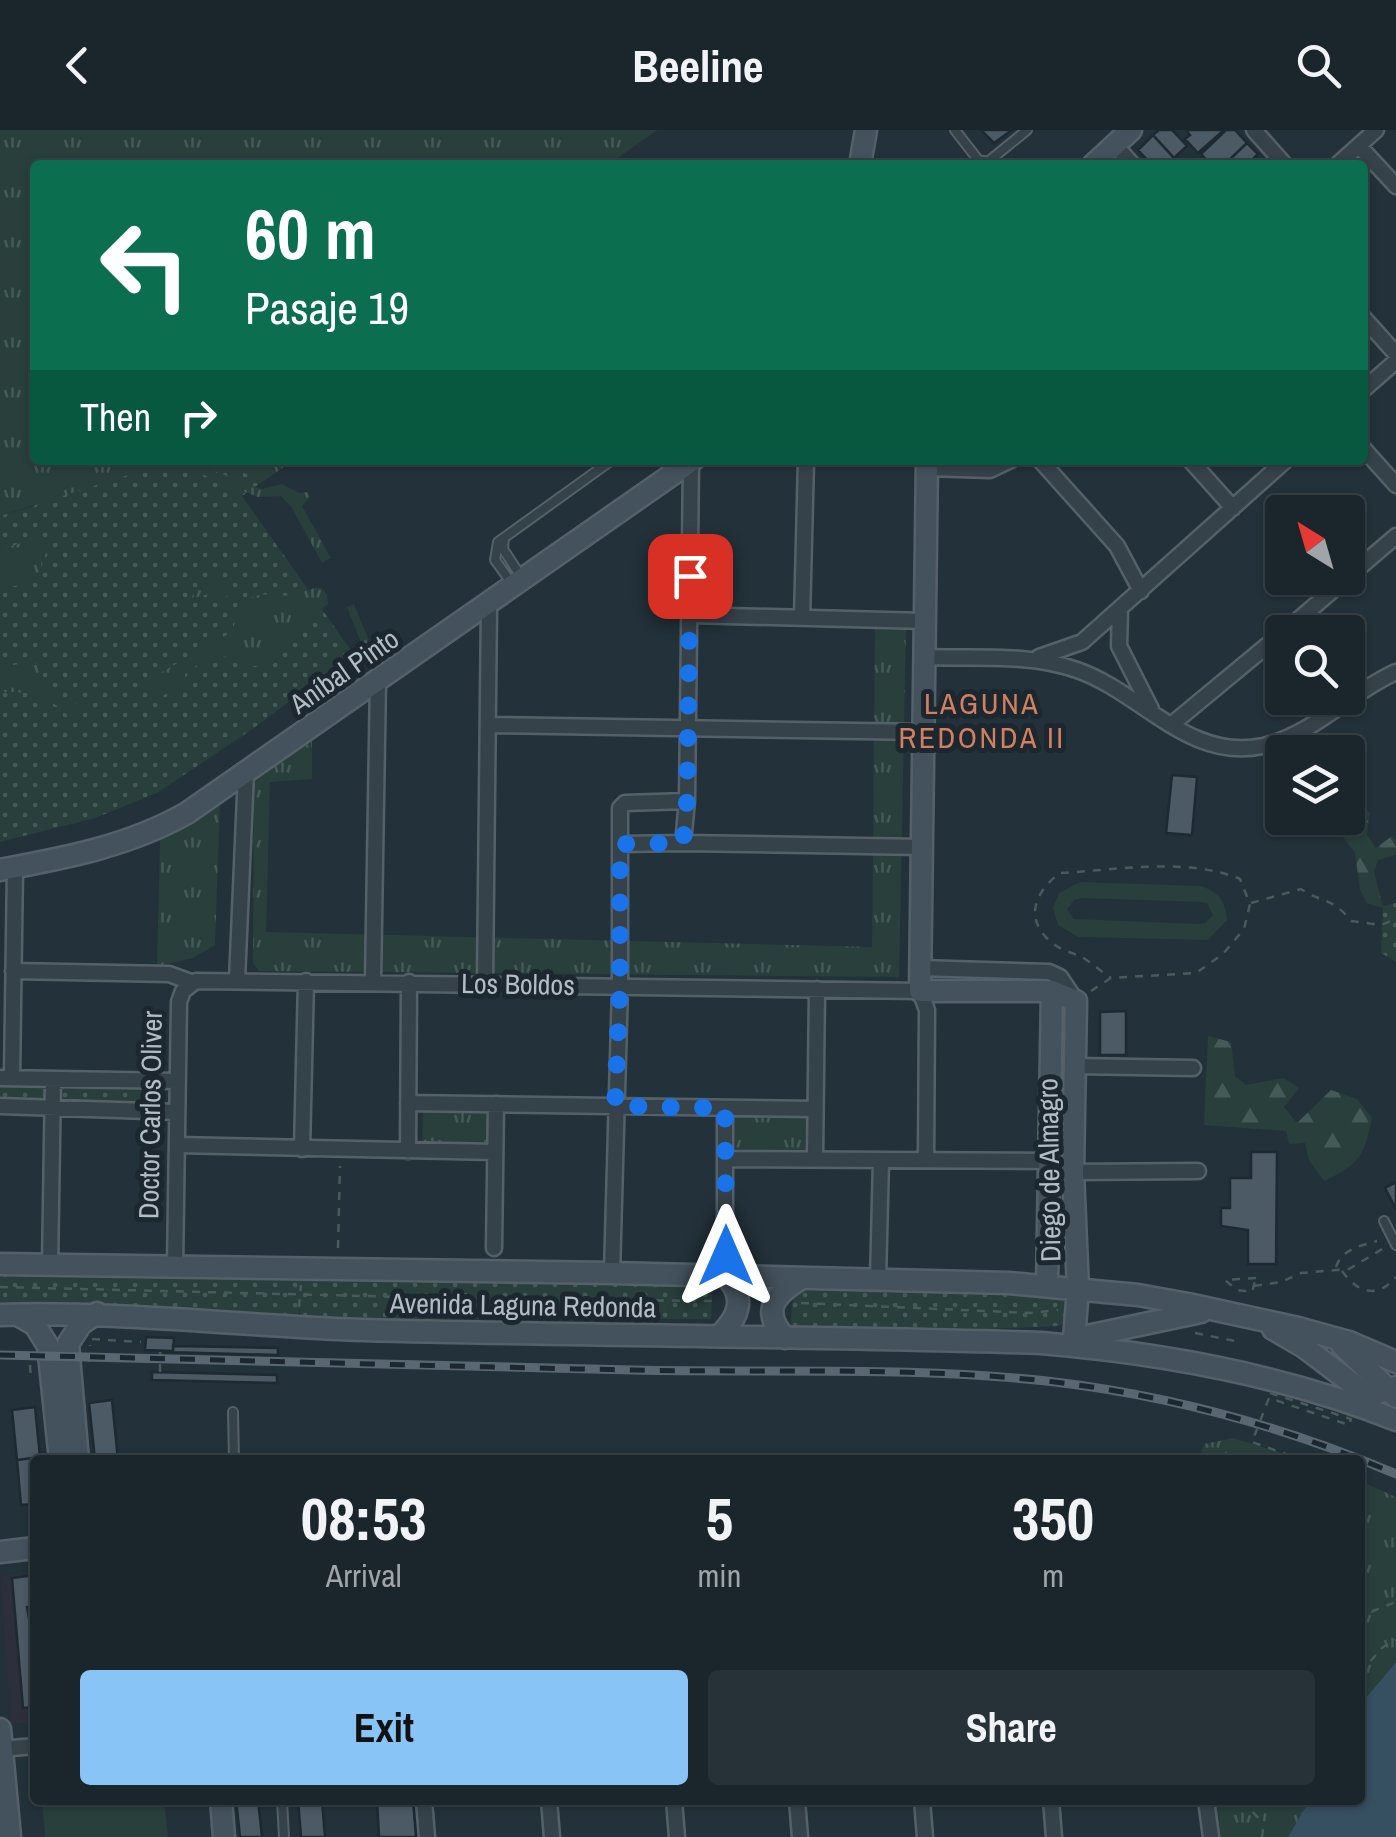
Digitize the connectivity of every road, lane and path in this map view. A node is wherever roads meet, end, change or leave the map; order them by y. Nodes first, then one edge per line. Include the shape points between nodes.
1 (866, 130) edge
2 (955, 130) edge
3 (1027, 130) edge
4 (1131, 130) edge
5 (1254, 130) edge
6 (1376, 130) edge
7 (1115, 145) junction
8 (1359, 146) junction
9 (861, 160) edge
10 (978, 160) edge
11 (990, 160) edge
12 (1098, 160) edge
13 (1128, 160) edge
14 (1281, 160) edge
15 (1344, 160) edge
16 (1396, 186) edge
17 (1368, 323) edge
18 (1396, 357) edge
19 (1368, 385) edge
20 (1368, 454) edge
21 (605, 465) edge
22 (686, 465) edge
23 (692, 465) edge
24 (806, 465) edge
25 (927, 465) edge
26 (938, 465) edge
27 (1000, 465) edge
28 (1044, 465) edge
29 (1194, 465) edge
30 (1280, 465) edge
31 (1396, 484) edge
32 (1233, 508) junction
33 (1396, 536) edge
34 (518, 582) junction
35 (1141, 591) junction
36 (489, 603) junction
37 (1120, 610) junction
38 (690, 615) junction
39 (1304, 615) edge
40 (802, 618) junction
41 (925, 621) junction
42 (1265, 648) edge
43 (924, 658) junction
44 (1026, 660) junction
45 (1396, 672) edge
46 (378, 680) junction
47 (1154, 714) junction
48 (488, 725) junction
49 (1171, 726) junction
50 (688, 728) junction
51 (923, 732) junction
52 (246, 772) junction
53 (687, 801) junction
54 (683, 843) junction
55 (620, 844) junction
56 (922, 847) junction
57 (7, 869) edge
58 (1250, 904) junction
59 (1396, 919) edge
60 (920, 968) junction
61 (14, 971) junction
62 (1111, 978) junction
63 (237, 980) junction
64 (306, 981) junction
65 (192, 982) junction
66 (373, 982) junction
67 (410, 982) junction
68 (485, 984) junction
69 (620, 986) junction
70 (817, 989) junction
71 (920, 991) junction
72 (1052, 991) junction
73 (1076, 1002) junction
74 (1075, 1066) junction
75 (1193, 1068) dead end
76 (6, 1078) edge
77 (53, 1078) junction
78 (178, 1080) junction
79 (408, 1102) junction
80 (496, 1104) junction
81 (0, 1106) edge
82 (615, 1106) junction
83 (51, 1107) junction
84 (725, 1108) junction
85 (816, 1109) junction
86 (178, 1112) junction
87 (177, 1146) junction
88 (302, 1149) junction
89 (340, 1150) junction
90 (408, 1151) junction
91 (495, 1152) junction
92 (725, 1159) junction
93 (815, 1159) junction
94 (881, 1160) junction
95 (926, 1160) junction
96 (1050, 1160) junction
97 (1198, 1171) dead end
98 (1073, 1172) junction
99 (1384, 1221) dead end
100 (1393, 1240) edge
101 (494, 1248) dead end
102 (338, 1249) dead end
103 (0, 1264) edge
104 (50, 1266) junction
105 (725, 1266) junction
106 (175, 1267) junction
107 (303, 1269) junction
108 (1338, 1269) junction
109 (612, 1273) junction
110 (1396, 1277) edge
111 (802, 1278) junction
112 (878, 1280) junction
113 (1047, 1286) junction
114 (1254, 1286) junction
115 (0, 1287) edge
116 (301, 1293) junction
117 (1077, 1299) junction
118 (740, 1301) junction
119 (774, 1302) junction
120 (1215, 1311) junction
121 (97, 1314) junction
122 (8, 1315) edge
123 (1253, 1320) junction
124 (300, 1328) junction
125 (1187, 1331) dead end
126 (720, 1335) junction
127 (1326, 1336) junction
128 (785, 1338) junction
129 (1074, 1339) junction
130 (141, 1342) dead end
131 (1240, 1342) dead end
132 (1041, 1344) junction
133 (160, 1352) dead end
134 (1396, 1362) edge
135 (89, 1368) dead end
136 (160, 1372) dead end
137 (1394, 1391) edge
138 (1270, 1393) dead end
139 (233, 1412) dead end
140 (1396, 1420) edge
141 (59, 1455) edge
142 (78, 1455) edge
143 (234, 1455) edge
144 (1289, 1455) edge
145 (30, 1549) edge
146 (0, 1552) edge
147 (1396, 1602) edge
148 (1365, 1605) edge
149 (1372, 1612) junction
150 (1365, 1618) edge
151 (1396, 1640) edge
152 (1365, 1667) edge
153 (1, 1742) edge
154 (30, 1745) edge
155 (221, 1805) edge
156 (282, 1805) edge
157 (424, 1805) edge
158 (549, 1805) edge
159 (675, 1805) edge
160 (797, 1805) edge
161 (922, 1805) edge
162 (1051, 1805) edge
163 (1207, 1805) edge
164 (1247, 1805) edge
165 (1266, 1805) edge
166 (1264, 1824) junction
167 (10, 1837) edge
168 (224, 1837) edge
169 (284, 1837) edge
170 (427, 1837) edge
171 (552, 1837) edge
172 (678, 1837) edge
173 (800, 1837) edge
174 (925, 1837) edge
175 (1054, 1837) edge
176 (1211, 1837) edge
177 (1262, 1837) edge

1 - 9 main road
2 - 10 lane
3 - 11 lane
4 - 7 main road
5 - 14 street
6 - 8 street
7 - 12 main road
7 - 13 street
8 - 15 street
8 - 16 street
17 - 18 street
18 - 19 street
20 - 31 street
21 - 34 lane via 506,534 503,549
22 - 34 main road, Aníbal Pinto
23 - 38 street
24 - 40 street
25 - 41 main road
26 - 27 street
28 - 35 street via 1117,546
29 - 32 street
30 - 32 street
32 - 35 street
33 - 39 street
34 - 36 main road, Aníbal Pinto
35 - 37 street
36 - 46 main road, Aníbal Pinto
36 - 48 street
37 - 44 street via 1082,642
37 - 47 street via 1120,646
38 - 40 street
38 - 50 street
40 - 41 street
41 - 43 main road
42 - 49 street
43 - 44 street
43 - 51 main road
44 - 47 street via 1091,675
45 - 49 street via 1320,721 1265,745 1229,750
46 - 52 main road, Aníbal Pinto
46 - 66 street
47 - 49 street
48 - 50 street
48 - 68 street
50 - 51 street
50 - 53 street
51 - 56 main road
52 - 57 main road, Aníbal Pinto via 146,834
52 - 63 street
53 - 54 street
53 - 55 street via 625,803
54 - 55 street
54 - 56 street
55 - 69 street
56 - 60 main road
57 - 61 street
58 - 59 path via 1302,889 1337,903 1351,920
58 - 62 path via 1244,929 1224,954 1196,972
58 - 62 path via 1240,879 1220,871 1060,872 1036,898 1043,934
60 - 71 main road
60 - 73 street via 1048,972 1060,977
61 - 65 street via 169,974
61 - 76 street
62 - 73 path
63 - 64 street, Los Boldos
63 - 65 street, Doctor Carlos Oliver
64 - 66 street, Los Boldos
64 - 88 street
65 - 78 street, Doctor Carlos Oliver via 180,996
66 - 67 street, Los Boldos
67 - 68 street, Los Boldos
67 - 79 street
68 - 69 street, Los Boldos
69 - 70 street, Los Boldos
69 - 82 street
70 - 71 street, Los Boldos
70 - 85 street
71 - 72 main road
71 - 95 street via 927,1010
72 - 73 main road
72 - 96 main road, Diego de Almagro
73 - 74 main road, Diego de Almagro
74 - 75 street
74 - 98 main road, Diego de Almagro
76 - 77 street
77 - 78 street
77 - 83 street
78 - 86 street, Doctor Carlos Oliver
79 - 80 street
79 - 90 street
80 - 82 street
80 - 91 street
81 - 83 street
82 - 84 street
82 - 109 street
83 - 86 street
83 - 104 street
84 - 85 street
84 - 92 street
85 - 93 street
86 - 87 street, Doctor Carlos Oliver
87 - 88 street
87 - 106 street, Doctor Carlos Oliver
88 - 89 street
89 - 90 street
89 - 102 path
90 - 91 street
91 - 101 street
92 - 93 street
92 - 105 street
93 - 94 street
94 - 95 street
94 - 112 street
95 - 96 street
96 - 113 main road, Diego de Almagro
97 - 98 street
98 - 117 main road, Diego de Almagro
99 - 100 lane
100 - 108 path via 1370,1258
100 - 108 path via 1354,1248 1338,1260
103 - 104 main road, Avenida Laguna Redonda
104 - 106 main road, Avenida Laguna Redonda
105 - 109 main road, Avenida Laguna Redonda
105 - 111 main road, Avenida Laguna Redonda
105 - 118 main road
106 - 107 main road, Avenida Laguna Redonda
107 - 109 main road, Avenida Laguna Redonda
107 - 116 path
108 - 110 path via 1362,1291 1381,1290
108 - 114 path
111 - 112 main road, Avenida Laguna Redonda
111 - 119 main road
112 - 113 main road, Avenida Laguna Redonda
113 - 117 main road, Avenida Laguna Redonda
114 - 114 path via 1252,1292 1237,1290 1225,1280 1256,1276
115 - 116 path
116 - 118 path
116 - 124 path
117 - 119 path via 1031,1313
117 - 120 main road, Avenida Laguna Redonda via 1138,1296
117 - 129 main road, Diego de Almagro
118 - 126 main road via 737,1316
119 - 128 main road via 772,1317
120 - 123 main road, Avenida Laguna Redonda
120 - 129 main road
121 - 122 main road, Avenida Laguna Redonda
121 - 124 main road, Avenida Laguna Redonda
121 - 142 main road via 68,1344
122 - 141 main road via 36,1325 48,1346
123 - 127 main road, Avenida Laguna Redonda
123 - 137 main road via 1293,1340 1362,1391
124 - 126 main road, Avenida Laguna Redonda
125 - 131 path
126 - 128 main road, Avenida Laguna Redonda
127 - 134 main road, Avenida Laguna Redonda
127 - 137 main road, Avenida Laguna Redonda
128 - 132 main road, Avenida Laguna Redonda
129 - 132 main road
130 - 135 path via 90,1339
132 - 140 main road, Avenida Laguna Redonda via 1259,1377
133 - 136 path
138 - 144 path, bridge via 1351,1419 1349,1424 1268,1398 1252,1442
139 - 143 lane
145 - 146 main road
147 - 149 path
148 - 149 path
149 - 150 path
151 - 152 path
153 - 154 street
153 - 167 main road
155 - 168 main road
156 - 169 lane
157 - 170 street
158 - 171 street
159 - 172 street
160 - 173 street
161 - 174 street
162 - 175 street
163 - 176 street
164 - 166 path
165 - 166 path
166 - 177 path

